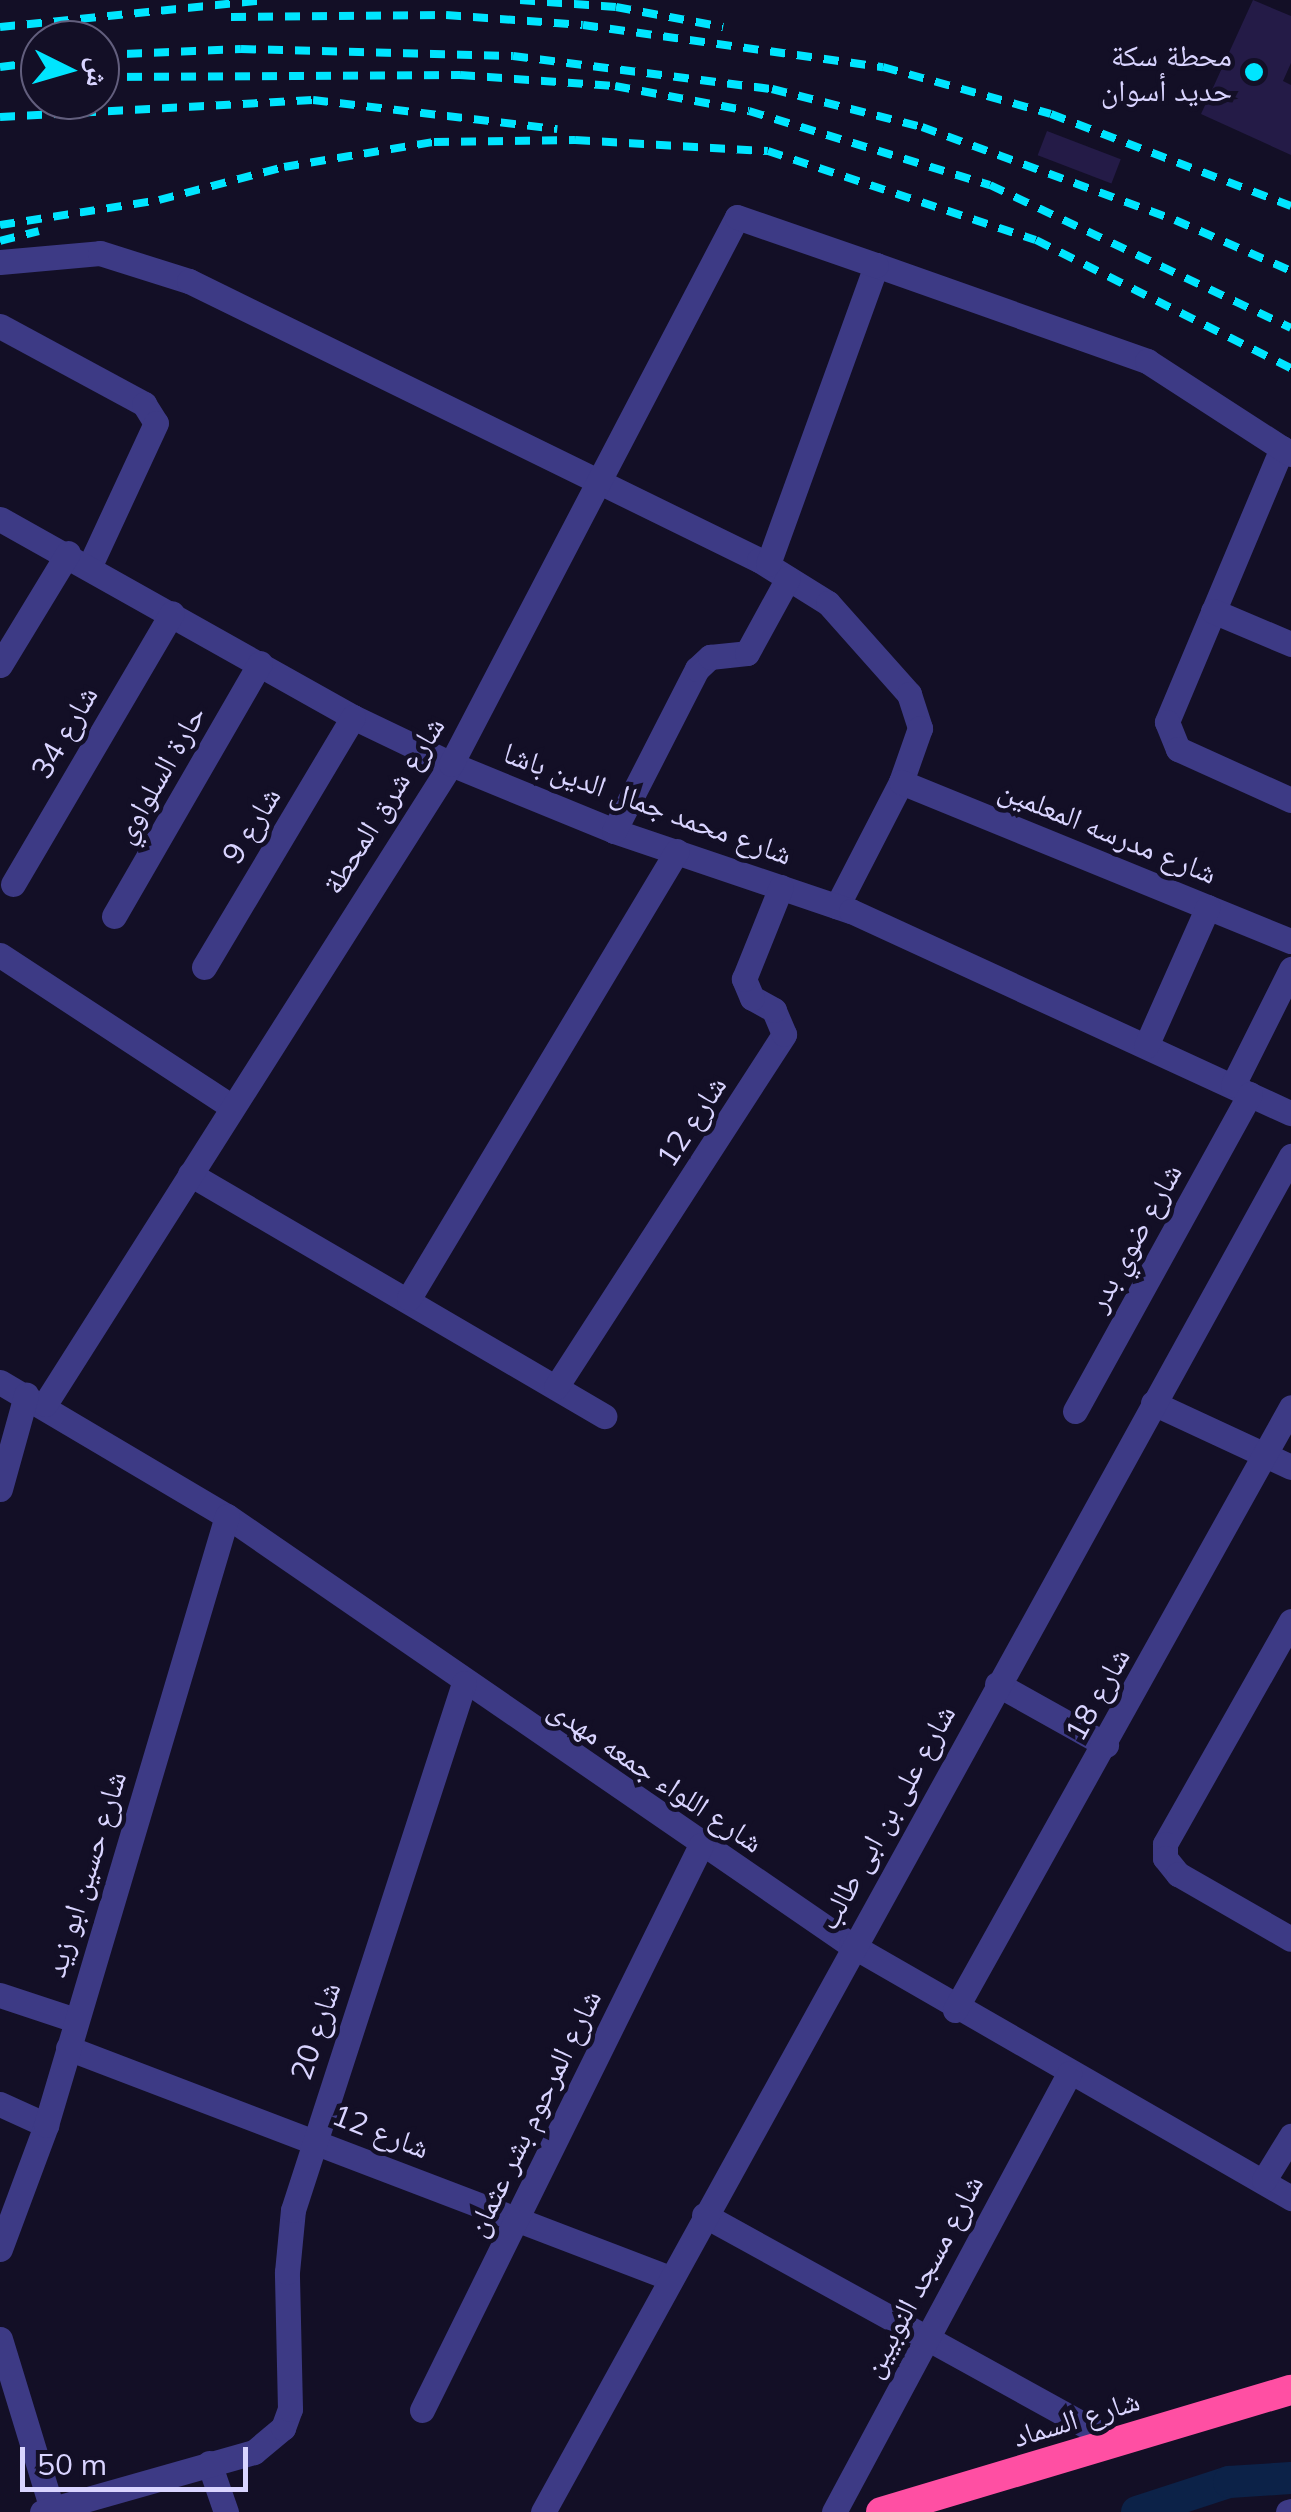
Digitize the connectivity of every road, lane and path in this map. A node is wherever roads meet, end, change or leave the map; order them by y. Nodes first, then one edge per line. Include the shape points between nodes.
1 (0, 262) edge
2 (876, 264) junction
3 (0, 326) edge
4 (1286, 451) edge
5 (599, 481) junction
6 (0, 520) edge
7 (79, 559) junction
8 (778, 571) junction
9 (1214, 611) junction
10 (172, 613) junction
11 (1291, 644) edge
12 (260, 663) junction
13 (0, 664) edge
14 (353, 717) junction
15 (451, 764) junction
16 (901, 782) junction
17 (1291, 800) edge
18 (614, 831) junction
19 (678, 851) junction
20 (13, 884) dead end
21 (782, 887) junction
22 (837, 906) junction
23 (1208, 907) junction
24 (114, 916) dead end
25 (1291, 941) edge
26 (0, 955) edge
27 (204, 966) dead end
28 (1291, 969) edge
29 (1146, 1046) junction
30 (1242, 1089) junction
31 (232, 1106) junction
32 (1291, 1113) edge
33 (1291, 1156) edge
34 (190, 1174) junction
35 (409, 1298) junction
36 (0, 1382) edge
37 (556, 1387) junction
38 (36, 1400) junction
39 (1153, 1403) junction
40 (1291, 1408) edge
41 (1075, 1411) dead end
42 (604, 1416) dead end
43 (1266, 1455) junction
44 (1291, 1467) edge
45 (0, 1490) edge
46 (227, 1516) junction
47 (1291, 1621) edge
48 (464, 1683) junction
49 (997, 1684) junction
50 (1106, 1745) junction
51 (701, 1845) junction
52 (1291, 1939) edge
53 (851, 1945) junction
54 (0, 1995) edge
55 (955, 2010) junction
56 (75, 2020) junction
57 (68, 2048) junction
58 (1069, 2073) junction
59 (0, 2104) edge
60 (46, 2125) junction
61 (1291, 2136) edge
62 (313, 2139) junction
63 (1264, 2180) junction
64 (1291, 2198) edge
65 (704, 2215) junction
66 (517, 2219) junction
67 (0, 2250) edge
68 (670, 2278) junction
69 (925, 2338) junction
70 (0, 2339) edge
71 (1291, 2390) edge
72 (422, 2410) dead end
73 (1116, 2443) junction
74 (209, 2463) junction
75 (49, 2511) edge
76 (226, 2512) edge
77 (543, 2512) edge
78 (834, 2512) edge
79 (881, 2512) edge

1 - 5 street via 82,252 133,260
2 - 4 street via 1148,360
2 - 5 street, شارع شرق المحطة via 738,217
2 - 8 street
3 - 7 street via 144,404 156,423
4 - 9 street
5 - 8 street
5 - 15 street, شارع شرق المحطة
6 - 7 street, شارع محمد جمال الدين باشا
7 - 10 street, شارع محمد جمال الدين باشا
7 - 13 street
8 - 16 street via 828,603 909,694 920,728
8 - 18 street via 748,653 710,656 697,669
9 - 11 street
9 - 17 street via 1166,722 1178,749
10 - 12 street, شارع محمد جمال الدين باشا
10 - 20 street, شارع 34
12 - 14 street, شارع محمد جمال الدين باشا
12 - 24 street, حارة السلواوي
14 - 15 street, شارع محمد جمال الدين باشا
14 - 27 street, شارع 9
15 - 18 street, شارع محمد جمال الدين باشا
15 - 31 street, شارع شرق المحطة
16 - 22 street
16 - 23 street, شارع مدرسه المعلمين
18 - 19 street, شارع محمد جمال الدين باشا
19 - 21 street, شارع محمد جمال الدين باشا
19 - 35 street
21 - 22 street, شارع محمد جمال الدين باشا
21 - 37 street, شارع 12 via 744,979 752,998 774,1010 784,1034
22 - 29 street, شارع محمد جمال الدين باشا
23 - 25 street, شارع مدرسه المعلمين
23 - 29 street
26 - 31 street
28 - 30 street, شارع ضوي بدر
29 - 30 street, شارع محمد جمال الدين باشا
30 - 32 street, شارع محمد جمال الدين باشا
30 - 41 street, شارع ضوي بدر
31 - 34 street, شارع شرق المحطة
33 - 39 street, شارع على بن ابى طالب
34 - 35 street
34 - 38 street, شارع شرق المحطة
35 - 37 street
36 - 38 street, شارع اللواء جمعه مهدى
37 - 42 street
38 - 45 street, شارع شرق المحطة
38 - 46 street, شارع اللواء جمعه مهدى
39 - 43 street
39 - 49 street, شارع على بن ابى طالب
40 - 43 street, شارع 18
43 - 44 street
43 - 50 street, شارع 18
46 - 48 street, شارع اللواء جمعه مهدى
46 - 56 street, شارع حسين ابو زيد
47 - 52 street via 1166,1844 1165,1858 1178,1874
48 - 51 street, شارع اللواء جمعه مهدى
48 - 62 street, شارع 20
49 - 50 street
49 - 53 street, شارع على بن ابى طالب
50 - 55 street, شارع 18
51 - 53 street, شارع اللواء جمعه مهدى
51 - 66 street, شارع المرحوم بشر عثمان
53 - 55 street, شارع اللواء جمعه مهدى
53 - 65 street, شارع على بن ابى طالب
54 - 56 street
55 - 58 street, شارع اللواء جمعه مهدى
56 - 57 street, شارع حسين ابو زيد
57 - 60 street, شارع حسين ابو زيد
57 - 62 street, شارع 12
58 - 63 street, شارع اللواء جمعه مهدى
58 - 69 street, شارع مسجد النوبيين
59 - 60 street
60 - 67 street, شارع حسين ابو زيد
61 - 63 street
62 - 66 street, شارع 12
62 - 74 street, شارع 20 via 294,2210 287,2272 290,2409 274,2440
63 - 64 street, شارع اللواء جمعه مهدى
65 - 68 street, شارع على بن ابى طالب
65 - 69 street
66 - 68 street, شارع 12
66 - 72 street, شارع المرحوم بشر عثمان
68 - 77 street, شارع على بن ابى طالب
69 - 73 street
69 - 78 street, شارع مسجد النوبيين
70 - 75 street
71 - 73 highway, شارع السماد
73 - 79 highway, شارع السماد
74 - 75 street
74 - 76 street

